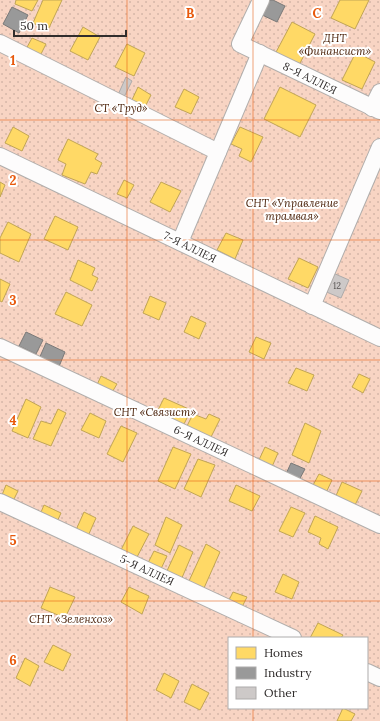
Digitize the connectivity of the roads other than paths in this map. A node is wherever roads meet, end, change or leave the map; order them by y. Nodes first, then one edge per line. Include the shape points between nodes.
1 (261, 0) edge
2 (0, 43) edge
3 (260, 53) junction
4 (380, 92) edge
5 (376, 110) edge
6 (380, 148) edge
7 (218, 152) junction
8 (0, 156) edge
9 (180, 242) junction
10 (312, 306) junction
11 (380, 338) edge
12 (0, 347) edge
13 (0, 502) edge
14 (380, 525) edge
15 (291, 637) edge
16 (368, 672) edge
17 (380, 678) edge

1 - 3 lane, 8-Я АЛЛЕЯ via 240,44
2 - 7 lane
3 - 5 lane, 8-Я АЛЛЕЯ
3 - 7 lane
4 - 5 lane
6 - 10 lane
7 - 9 lane
8 - 9 lane, 7-Я АЛЛЕЯ
9 - 10 lane, 7-Я АЛЛЕЯ
10 - 11 lane, 7-Я АЛЛЕЯ
12 - 14 lane, 6-Я АЛЛЕЯ
13 - 15 lane, 5-Я АЛЛЕЯ
16 - 17 lane

